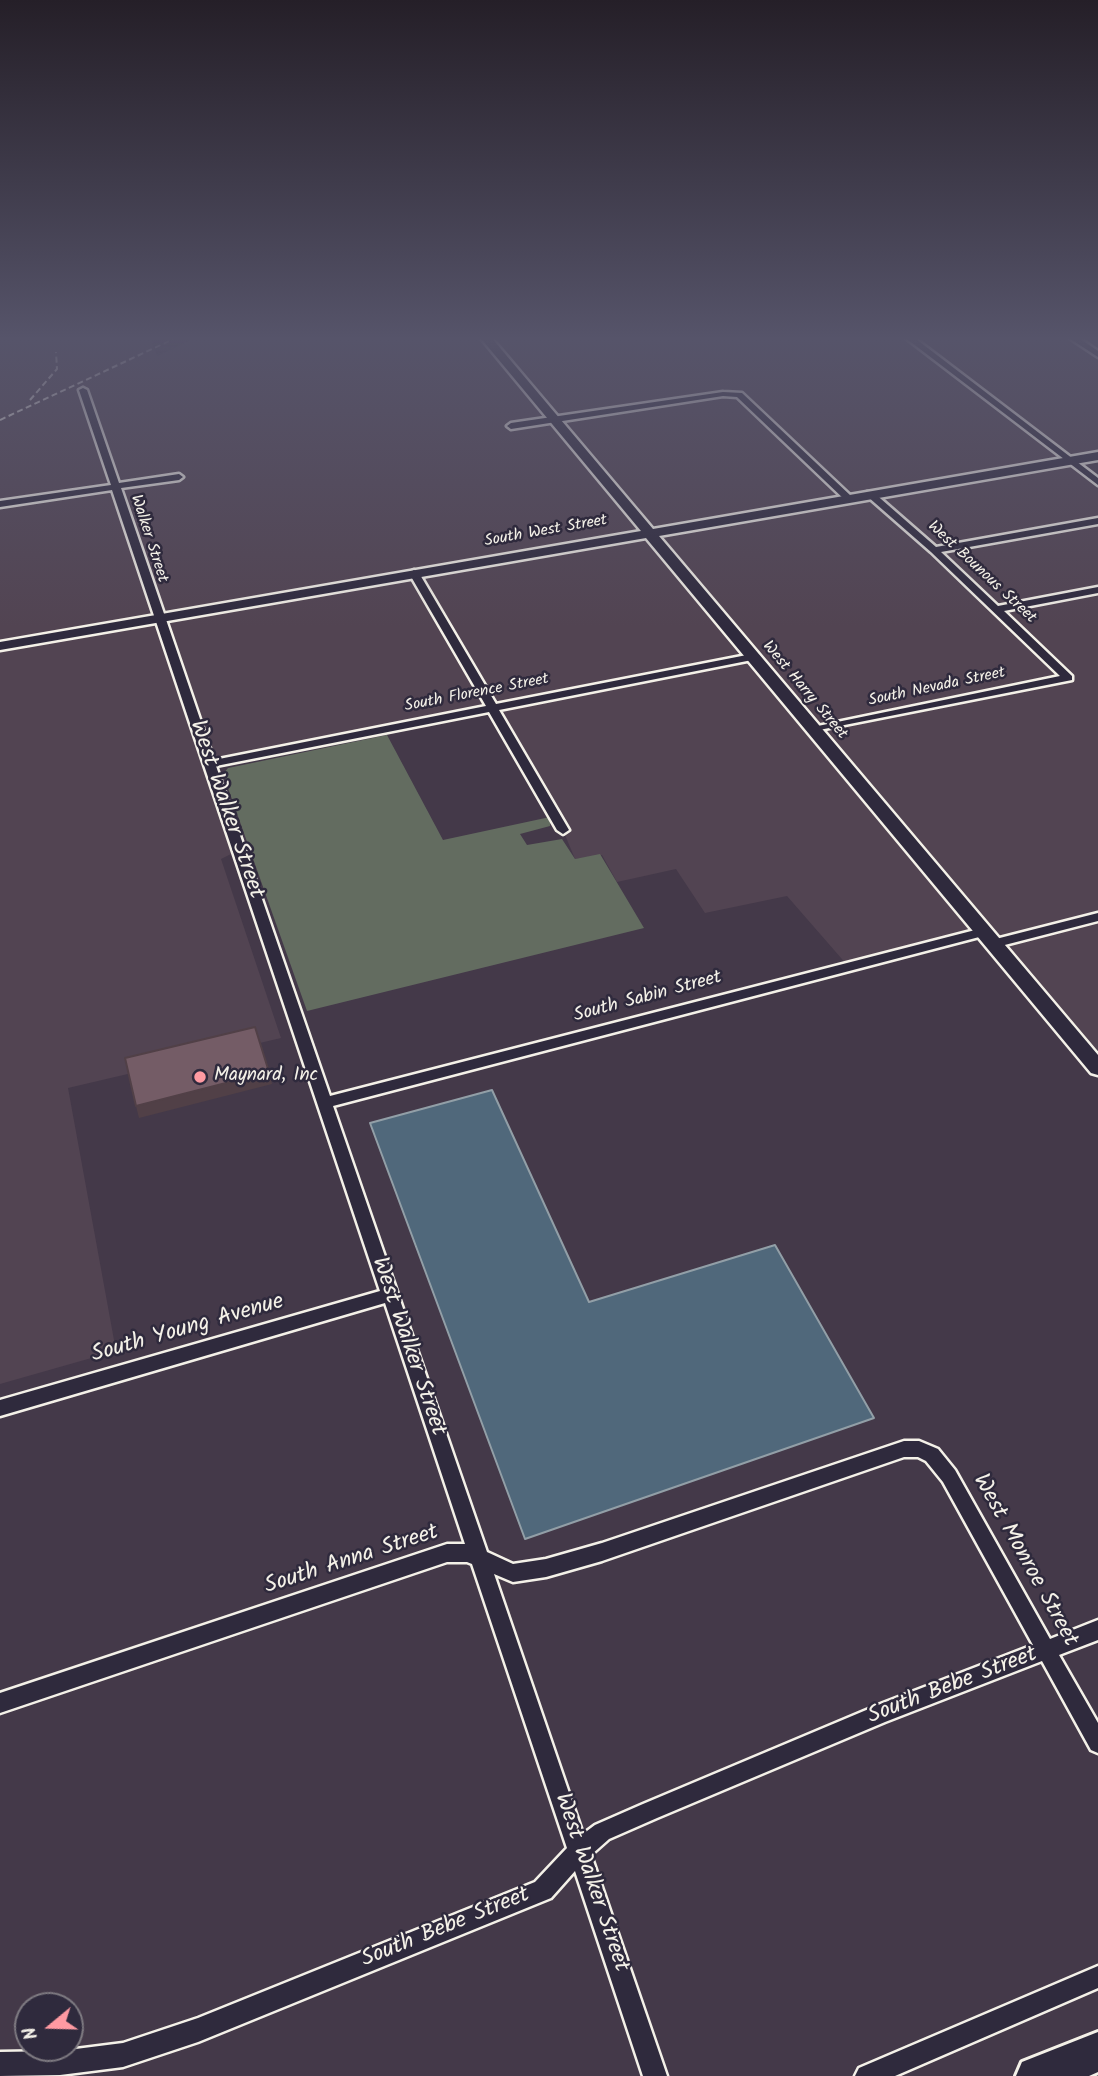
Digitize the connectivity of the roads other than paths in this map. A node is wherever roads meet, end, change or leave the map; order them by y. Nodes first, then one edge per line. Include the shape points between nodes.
1 (97, 433) edge
2 (565, 433) edge
3 (781, 433) edge
4 (1033, 433) edge
5 (1098, 456) edge
6 (1070, 461) junction
7 (179, 477) dead end
8 (1098, 482) edge
9 (114, 487) junction
10 (870, 494) junction
11 (848, 498) junction
12 (0, 504) edge
13 (1098, 521) edge
14 (648, 532) junction
15 (934, 550) junction
16 (414, 573) junction
17 (1098, 590) edge
18 (998, 610) junction
19 (158, 617) junction
20 (0, 646) edge
21 (752, 657) junction
22 (1068, 678) joint
23 (492, 708) junction
24 (813, 730) junction
25 (209, 764) junction
26 (563, 830) dead end
27 (1098, 917) edge
28 (988, 938) junction
29 (1098, 1068) edge
30 (324, 1103) junction
31 (389, 1295) junction
32 (0, 1408) edge
33 (919, 1449) joint
34 (479, 1558) junction
35 (1098, 1630) edge
36 (1046, 1650) junction
37 (0, 1703) edge
38 (1098, 1743) edge
39 (579, 1851) junction
40 (1098, 1977) edge
41 (1098, 2052) edge
42 (0, 2064) edge
43 (655, 2076) edge
44 (867, 2076) edge
45 (1036, 2076) edge

1 - 9 street, Walker Street
2 - 14 street, West Harry Street
3 - 11 street
4 - 6 street
5 - 6 street, South West Street
6 - 8 street
6 - 10 street, South West Street
7 - 9 street
9 - 12 street
9 - 19 street, Walker Street
10 - 11 street, South West Street
10 - 15 street, West Bounous Street
11 - 14 street, South West Street
13 - 15 street
14 - 16 street, South West Street
14 - 21 street, West Harry Street
15 - 18 street, West Bounous Street
16 - 19 street, South West Street
16 - 23 street
17 - 18 street
18 - 22 street, West Bounous Street
19 - 20 street, South West Street
19 - 25 street, West Walker Street
21 - 23 street, South Florence Street
21 - 24 street, West Harry Street
22 - 24 street, South Nevada Street
23 - 25 street, South Florence Street
23 - 26 street
24 - 28 street, West Harry Street
25 - 30 street, West Walker Street
27 - 28 street, South Sabin Street
28 - 29 street, West Harry Street
28 - 30 street, South Sabin Street
30 - 31 street, West Walker Street
31 - 32 street, South Young Avenue
31 - 34 street, West Walker Street
33 - 34 street, South Anna Street via 904,1449 546,1568 513,1573
33 - 36 street, West Monroe Street via 932,1455 949,1476
34 - 37 street, South Anna Street via 447,1553
34 - 39 street, West Walker Street
35 - 36 street, South Bebe Street
36 - 38 street, West Monroe Street
36 - 39 street, South Bebe Street via 662,1805 602,1832
39 - 42 street, South Bebe Street via 543,1890 198,2030 123,2055
39 - 43 street, West Walker Street
40 - 44 street
41 - 45 highway

